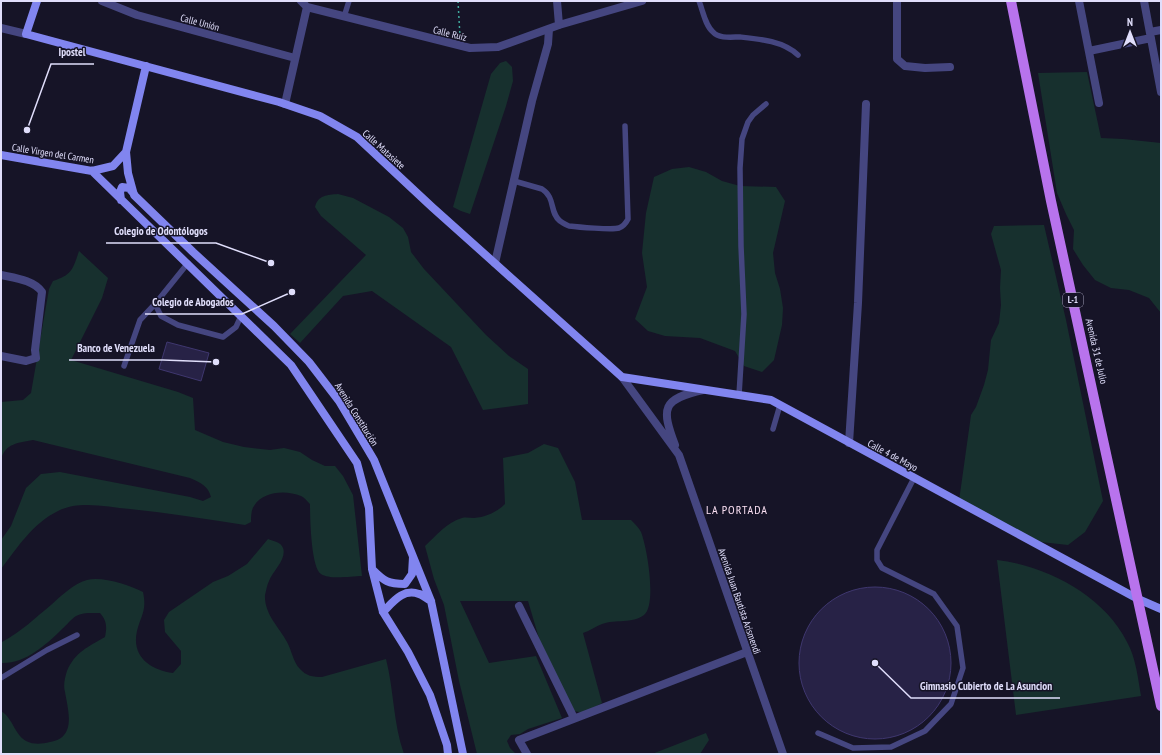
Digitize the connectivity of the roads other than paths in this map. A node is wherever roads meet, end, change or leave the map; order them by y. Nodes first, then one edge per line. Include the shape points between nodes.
1 (37, 1) edge
2 (102, 1) edge
3 (301, 1) edge
4 (349, 1) edge
5 (557, 1) edge
6 (642, 1) edge
7 (699, 1) edge
8 (897, 1) edge
9 (1011, 1) edge
10 (1079, 1) edge
11 (1144, 1) edge
12 (307, 7) junction
13 (344, 17) junction
14 (559, 25) junction
15 (1, 28) edge
16 (549, 29) junction
17 (1161, 30) edge
18 (26, 34) junction
19 (1150, 35) junction
20 (1089, 51) junction
21 (798, 55) dead end
22 (295, 58) junction
23 (146, 66) junction
24 (950, 67) dead end
25 (1161, 91) edge
26 (1099, 103) dead end
27 (285, 104) junction
28 (766, 104) dead end
29 (866, 104) dead end
30 (625, 126) dead end
31 (126, 152) junction
32 (1, 154) edge
33 (92, 171) junction
34 (514, 181) junction
35 (134, 195) junction
36 (121, 200) junction
37 (188, 263) junction
38 (495, 263) junction
39 (1, 275) edge
40 (155, 304) junction
41 (241, 316) junction
42 (1, 356) edge
43 (124, 366) dead end
44 (622, 377) junction
45 (703, 390) junction
46 (739, 395) junction
47 (780, 405) junction
48 (773, 429) dead end
49 (849, 442) junction
50 (679, 455) junction
51 (914, 478) junction
52 (413, 555) junction
53 (372, 569) junction
54 (1138, 599) junction
55 (431, 601) junction
56 (519, 606) dead end
57 (1161, 609) edge
58 (383, 612) junction
59 (77, 635) dead end
60 (747, 652) junction
61 (1, 678) edge
62 (1161, 706) edge
63 (574, 718) junction
64 (818, 733) dead end
65 (448, 754) edge
66 (463, 754) edge
67 (527, 754) edge
68 (783, 754) edge

1 - 18 street
2 - 22 street, Calle Unión via 137,15
3 - 12 street, Calle Ruíz
4 - 13 lane
5 - 14 street
6 - 14 street, Calle Ruíz
7 - 21 lane via 713,33 723,37 777,43
8 - 24 street via 897,59 906,66
9 - 54 main road, Avenida 31 de Julio / L-1 via 1055,220
10 - 20 street
11 - 19 street
12 - 13 street, Calle Ruíz
12 - 22 street
13 - 16 street, Calle Ruíz via 470,48 498,47
14 - 16 street, Calle Ruíz
15 - 18 street, Calle Matasiete
16 - 34 street via 548,44
17 - 19 street
18 - 23 street, Calle Matasiete
19 - 20 street
19 - 25 street
20 - 26 street
22 - 27 street
23 - 27 street, Calle Matasiete
23 - 31 street
27 - 38 street, Calle Matasiete via 320,116 357,137
28 - 46 lane via 748,122 742,139 740,168 744,314
29 - 49 street via 858,303
30 - 34 lane via 628,219 623,226 616,228 565,224 554,213 551,199 546,192
31 - 33 street, Calle Virgen del Carmen via 113,166
31 - 35 street
32 - 33 street, Calle Virgen del Carmen
33 - 36 street
34 - 38 street
35 - 36 street via 129,188 122,187
35 - 52 street, Avenida Constitución via 310,362 339,401 374,460
36 - 37 street
37 - 40 lane
37 - 41 street
38 - 44 street, Calle Matasiete
39 - 42 street via 38,286 42,292 36,358 26,361
40 - 41 lane via 161,316 178,325 223,337 236,328
40 - 43 lane via 140,320
41 - 53 street via 291,365 357,463 369,508
44 - 45 street, Calle 4 de Mayo
44 - 50 street, Avenida Juan Bautista Arismendi
45 - 46 street, Calle 4 de Mayo
45 - 50 street, Avenida Juan Bautista Arismendi via 686,393 675,399 666,414
46 - 47 street, Calle 4 de Mayo via 771,400
47 - 48 lane
47 - 49 street, Calle 4 de Mayo
49 - 51 street, Calle 4 de Mayo
50 - 60 street, Avenida Juan Bautista Arismendi
51 - 54 street, Calle 4 de Mayo
51 - 64 lane via 877,550 877,560 882,568 934,594 957,626 963,668 951,704 925,731 891,747 853,748
52 - 53 street via 412,574 405,584 384,581
52 - 55 street, Avenida Constitución
53 - 58 street
54 - 57 street, Calle 4 de Mayo
54 - 62 main road, Avenida 31 de Julio / L-1
55 - 58 street via 419,593 407,593 398,596
55 - 66 street, Avenida Constitución
56 - 63 street
58 - 65 street via 408,652 430,695
59 - 61 lane
60 - 63 street
60 - 68 street, Avenida Juan Bautista Arismendi
63 - 67 street via 519,740

